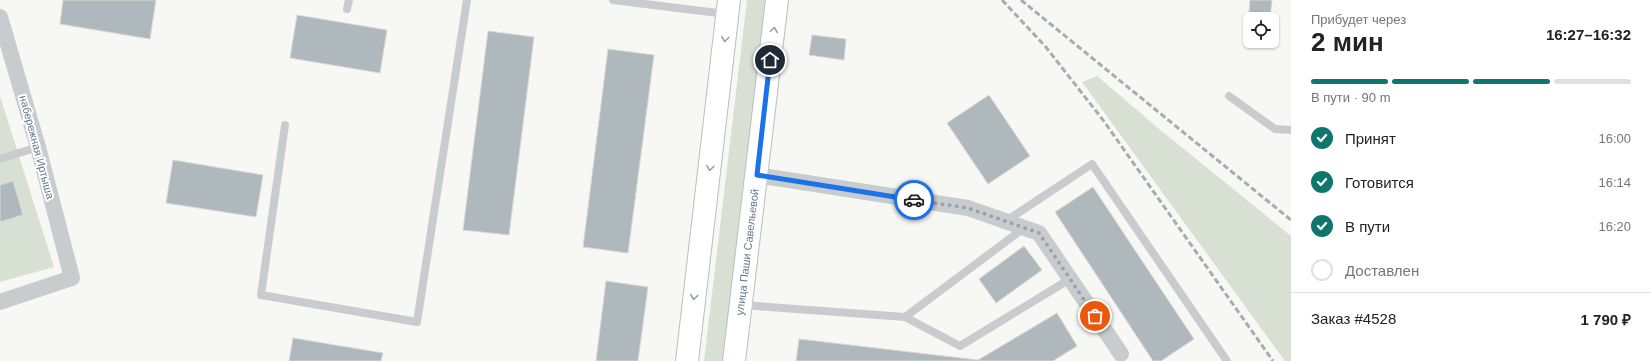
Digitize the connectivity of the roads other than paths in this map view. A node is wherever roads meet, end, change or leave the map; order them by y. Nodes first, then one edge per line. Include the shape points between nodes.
1 (348, 0) edge
2 (467, 0) edge
3 (613, 0) edge
4 (777, 0) edge
5 (729, 7) edge
6 (347, 9) dead end
7 (0, 16) edge
8 (1229, 96) dead end
9 (284, 125) dead end
10 (1291, 130) edge
11 (38, 147) junction
12 (0, 159) edge
13 (757, 175) junction
14 (1006, 221) junction
15 (1024, 228) junction
16 (1070, 279) junction
17 (0, 302) edge
18 (741, 305) junction
19 (905, 316) junction
20 (1118, 356) dead end
21 (687, 361) edge
22 (734, 361) edge
23 (1227, 361) edge

1 - 6 lane
2 - 9 lane via 418,322 261,295
3 - 5 lane
13 -> 4 main road, улица Паши Савельевой
5 -> 21 main road
7 - 11 street, набережная Иртыша
8 - 10 lane via 1275,129
11 - 12 lane
11 - 17 street, набережная Иртыша via 72,278
13 - 14 street via 968,208
13 - 18 main road, улица Паши Савельевой
14 - 15 street
14 - 23 lane via 1092,164
15 - 16 street via 1039,233
15 - 19 lane
16 - 19 lane via 960,346
16 - 20 street
18 - 19 lane
18 - 22 main road, улица Паши Савельевой

